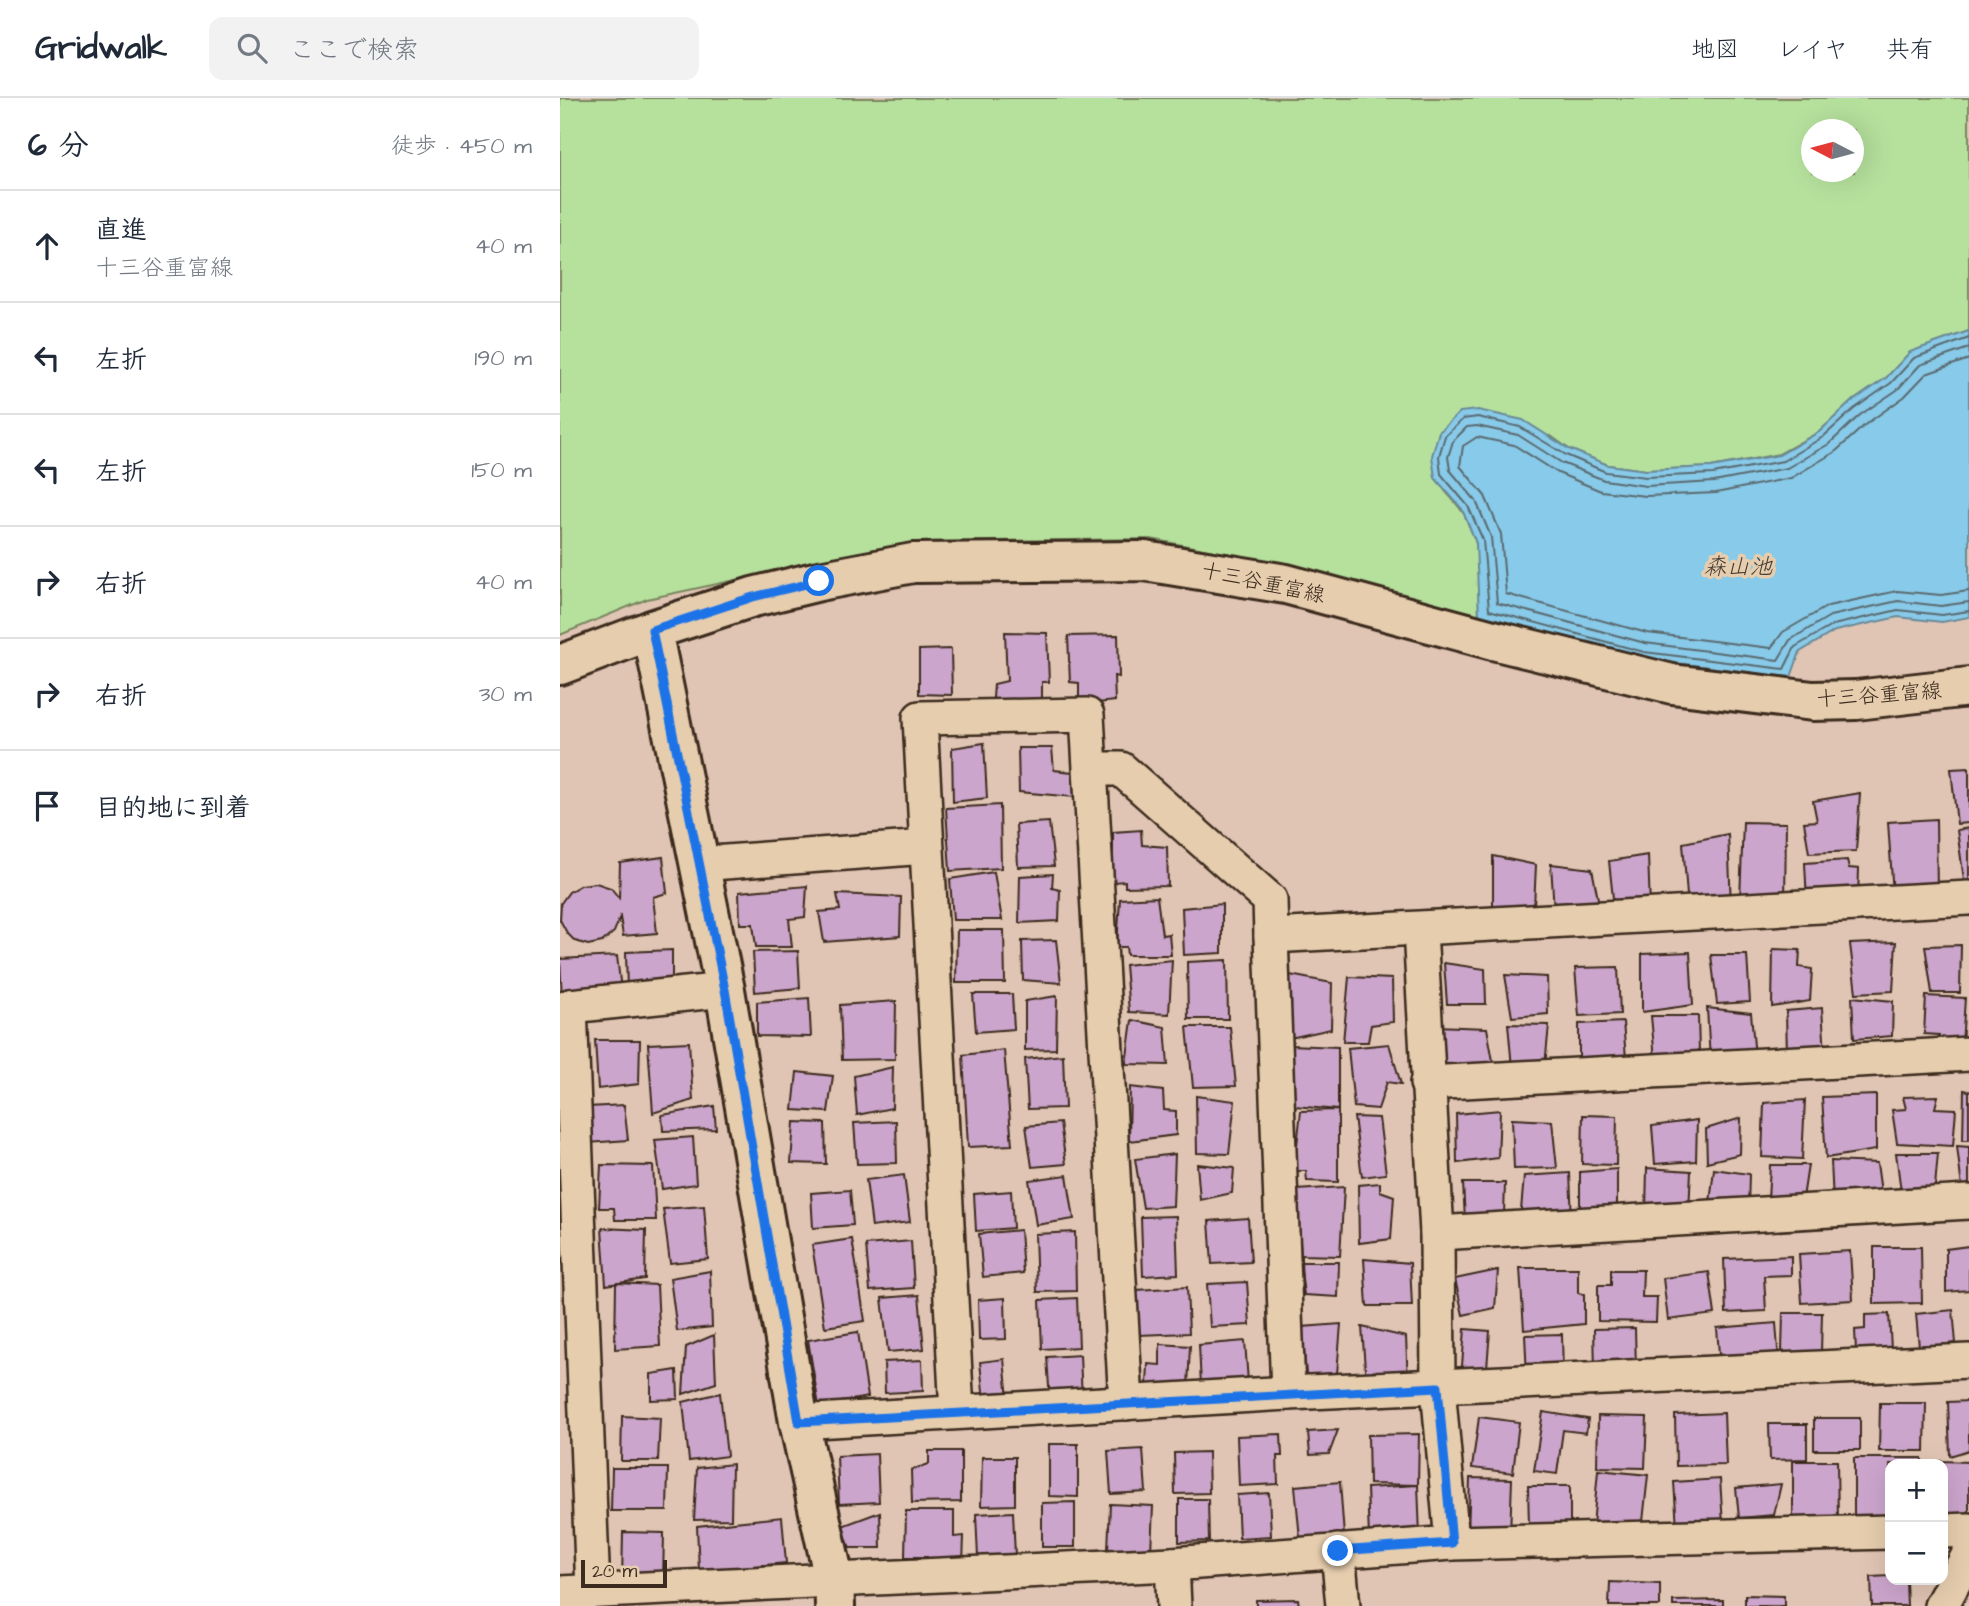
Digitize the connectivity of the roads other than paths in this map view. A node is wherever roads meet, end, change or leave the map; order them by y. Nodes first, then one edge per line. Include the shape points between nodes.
1 (652, 630) junction
2 (560, 665) edge
3 (1969, 687) edge
4 (1091, 769) junction
5 (926, 848) junction
6 (699, 864) junction
7 (1969, 898) edge
8 (1420, 930) junction
9 (1271, 936) junction
10 (725, 990) junction
11 (565, 1008) edge
12 (1969, 1054) edge
13 (1427, 1083) junction
14 (1969, 1202) edge
15 (1437, 1233) junction
16 (1969, 1361) edge
17 (1438, 1387) junction
18 (1288, 1393) junction
19 (1126, 1403) junction
20 (957, 1412) junction
21 (799, 1422) junction
22 (1969, 1530) edge
23 (1948, 1531) edge
24 (1885, 1532) edge
25 (1452, 1543) junction
26 (1338, 1551) junction
27 (1969, 1553) edge
28 (1172, 1564) junction
29 (593, 1591) junction
30 (560, 1592) edge
31 (834, 1593) edge
32 (1174, 1606) edge
33 (1343, 1606) edge
34 (1941, 1606) edge

1 - 2 main road, 十三谷重富線
1 - 3 main road, 十三谷重富線 via 753,597 913,563 1145,561 1286,584 1672,684 1814,701
1 - 6 main road
4 - 5 street via 1087,715 920,718
4 - 9 street via 1121,768 1270,900
4 - 19 street
5 - 6 street
5 - 20 street
6 - 10 main road
7 - 8 street
8 - 9 street
8 - 13 street
9 - 18 street
10 - 11 street
10 - 21 main road
11 - 29 street
12 - 13 street
13 - 15 street
14 - 15 street
15 - 17 street
16 - 17 street
17 - 18 street
17 - 25 street
18 - 19 street
19 - 20 street
20 - 21 street
21 - 31 main road
22 - 23 street
24 - 25 street
25 - 26 street
26 - 28 street
26 - 33 street
27 - 34 street
28 - 31 street
28 - 32 street
29 - 30 street
29 - 31 street

